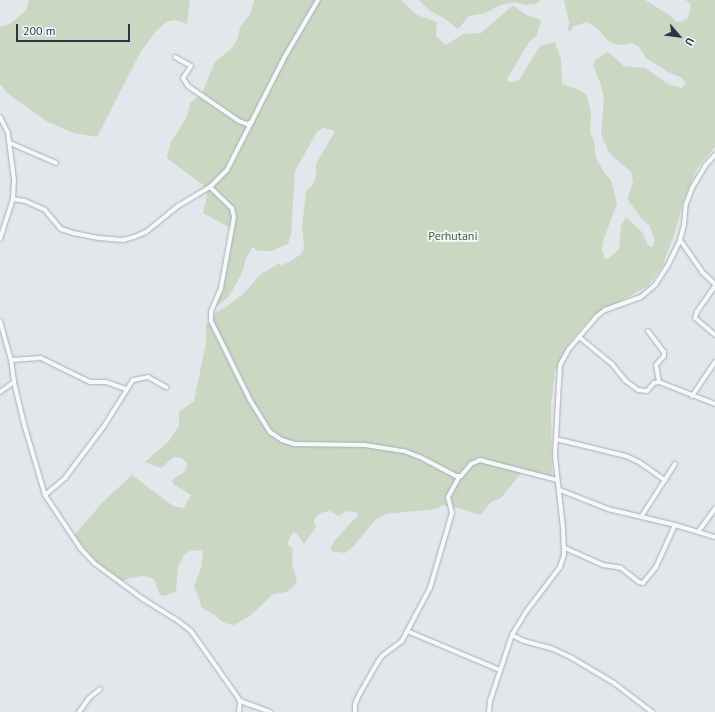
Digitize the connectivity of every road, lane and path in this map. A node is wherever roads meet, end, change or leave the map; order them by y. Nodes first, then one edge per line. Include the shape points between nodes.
1 (318, 0) edge
2 (175, 57) dead end
3 (0, 117) edge
4 (252, 122) junction
5 (10, 143) junction
6 (715, 155) edge
7 (56, 163) dead end
8 (210, 187) junction
9 (13, 199) junction
10 (0, 238) edge
11 (680, 240) junction
12 (715, 286) edge
13 (0, 321) edge
14 (648, 331) dead end
15 (715, 335) edge
16 (578, 337) junction
17 (11, 360) junction
18 (715, 362) edge
19 (14, 382) junction
20 (659, 382) junction
21 (166, 387) dead end
22 (126, 389) junction
23 (0, 392) edge
24 (692, 396) junction
25 (715, 404) edge
26 (556, 439) junction
27 (675, 464) dead end
28 (459, 476) junction
29 (557, 480) junction
30 (665, 480) junction
31 (560, 490) junction
32 (45, 495) junction
33 (715, 510) edge
34 (641, 517) junction
35 (675, 525) junction
36 (698, 532) junction
37 (715, 537) edge
38 (565, 548) junction
39 (407, 631) junction
40 (512, 635) junction
41 (500, 670) junction
42 (100, 689) dead end
43 (240, 701) junction
44 (79, 712) edge
45 (239, 712) edge
46 (270, 712) edge
47 (354, 712) edge
48 (489, 712) edge
49 (652, 712) edge

1 - 4 street via 284,58
2 - 4 street via 191,66 183,78 187,85 239,121 247,124
3 - 5 street via 6,127
4 - 8 street via 227,170
5 - 7 street
5 - 9 street via 14,180
6 - 11 street via 702,170 692,188 686,204
8 - 9 street via 178,206 146,232 123,240 95,238 65,231 45,210 25,201
8 - 28 street via 232,208 234,217 221,288 211,312 211,321 250,400 267,428 282,440 294,444 365,444 404,451
9 - 10 street
11 - 12 street
11 - 16 street via 656,285 641,297 601,312
12 - 15 street via 695,318
13 - 17 street
14 - 20 street via 664,352 664,356 656,365
16 - 20 street via 612,364 626,381 638,390 647,390
16 - 26 street via 560,365
17 - 19 street
17 - 22 street via 40,358 90,382 106,382
18 - 24 street
19 - 23 street
19 - 32 street
20 - 24 street
21 - 22 street via 144,377 134,379
22 - 32 street via 104,426 65,478
24 - 25 street
26 - 29 street
26 - 30 street via 626,456
27 - 30 street
28 - 29 street via 464,474 471,464 480,460
28 - 39 street via 448,497 452,513 431,585
29 - 31 street
30 - 34 street
31 - 34 street via 608,509
31 - 38 street
32 - 43 street via 81,549 94,563 191,631
33 - 36 street
34 - 35 street
35 - 36 street
35 - 38 street via 657,565 643,583 621,568 603,565
36 - 37 street
38 - 40 street via 560,567 525,613
39 - 41 street
39 - 47 street via 400,643 382,656 377,663 360,692
40 - 41 street
40 - 49 street via 572,658 614,683
41 - 48 street
42 - 44 street via 89,698
43 - 45 street
43 - 46 street

